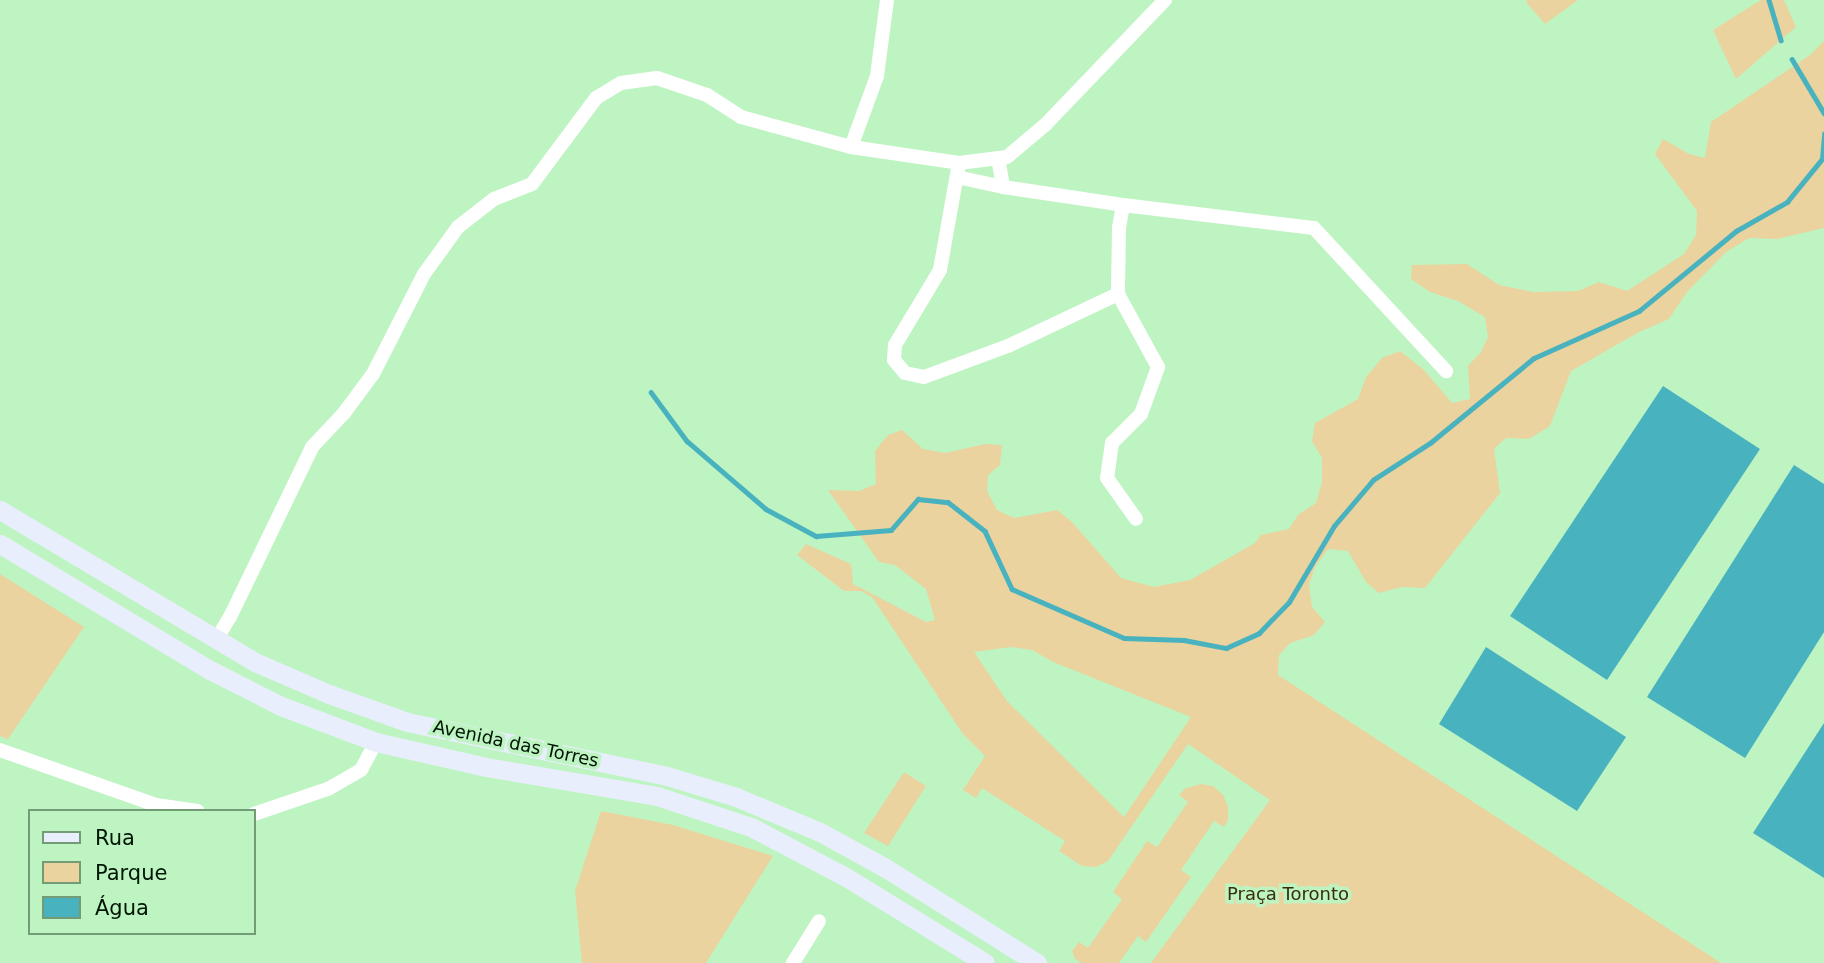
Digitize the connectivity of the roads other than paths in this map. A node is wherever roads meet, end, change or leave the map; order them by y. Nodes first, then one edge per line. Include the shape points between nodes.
1 (887, 0) edge
2 (1165, 0) edge
3 (850, 146) junction
4 (998, 158) junction
5 (958, 170) junction
6 (1003, 187) junction
7 (1123, 205) junction
8 (1118, 294) junction
9 (1446, 370) dead end
10 (0, 510) edge
11 (1136, 519) dead end
12 (0, 544) edge
13 (216, 640) junction
14 (376, 742) junction
15 (0, 750) edge
16 (184, 809) edge
17 (256, 813) edge
18 (819, 921) dead end
19 (793, 963) edge
20 (985, 963) edge
21 (1037, 963) edge

1 - 3 street via 877,76
2 - 4 street via 1046,124 1007,157
3 - 5 street
3 - 13 street via 741,117 707,95 657,78 621,83 596,98 532,184 494,199 458,227 424,274 373,374 312,447
4 - 5 street
4 - 6 street
5 - 6 street
5 - 8 street via 940,270 895,345 894,360 905,373 924,377 1009,346
6 - 7 street
7 - 8 street
7 - 9 street via 1314,228
8 - 11 street via 1158,367 1142,414 1112,443 1107,478
10 - 13 main road, Avenida das Torres
12 - 14 main road, Avenida das Torres via 244,689
13 - 21 main road, Avenida das Torres via 329,694 407,722 667,776 736,797 820,832
14 - 17 street via 361,770 328,789
14 - 20 main road, Avenida das Torres via 486,767 657,796 751,827 846,877
15 - 16 street via 156,805
18 - 19 street

